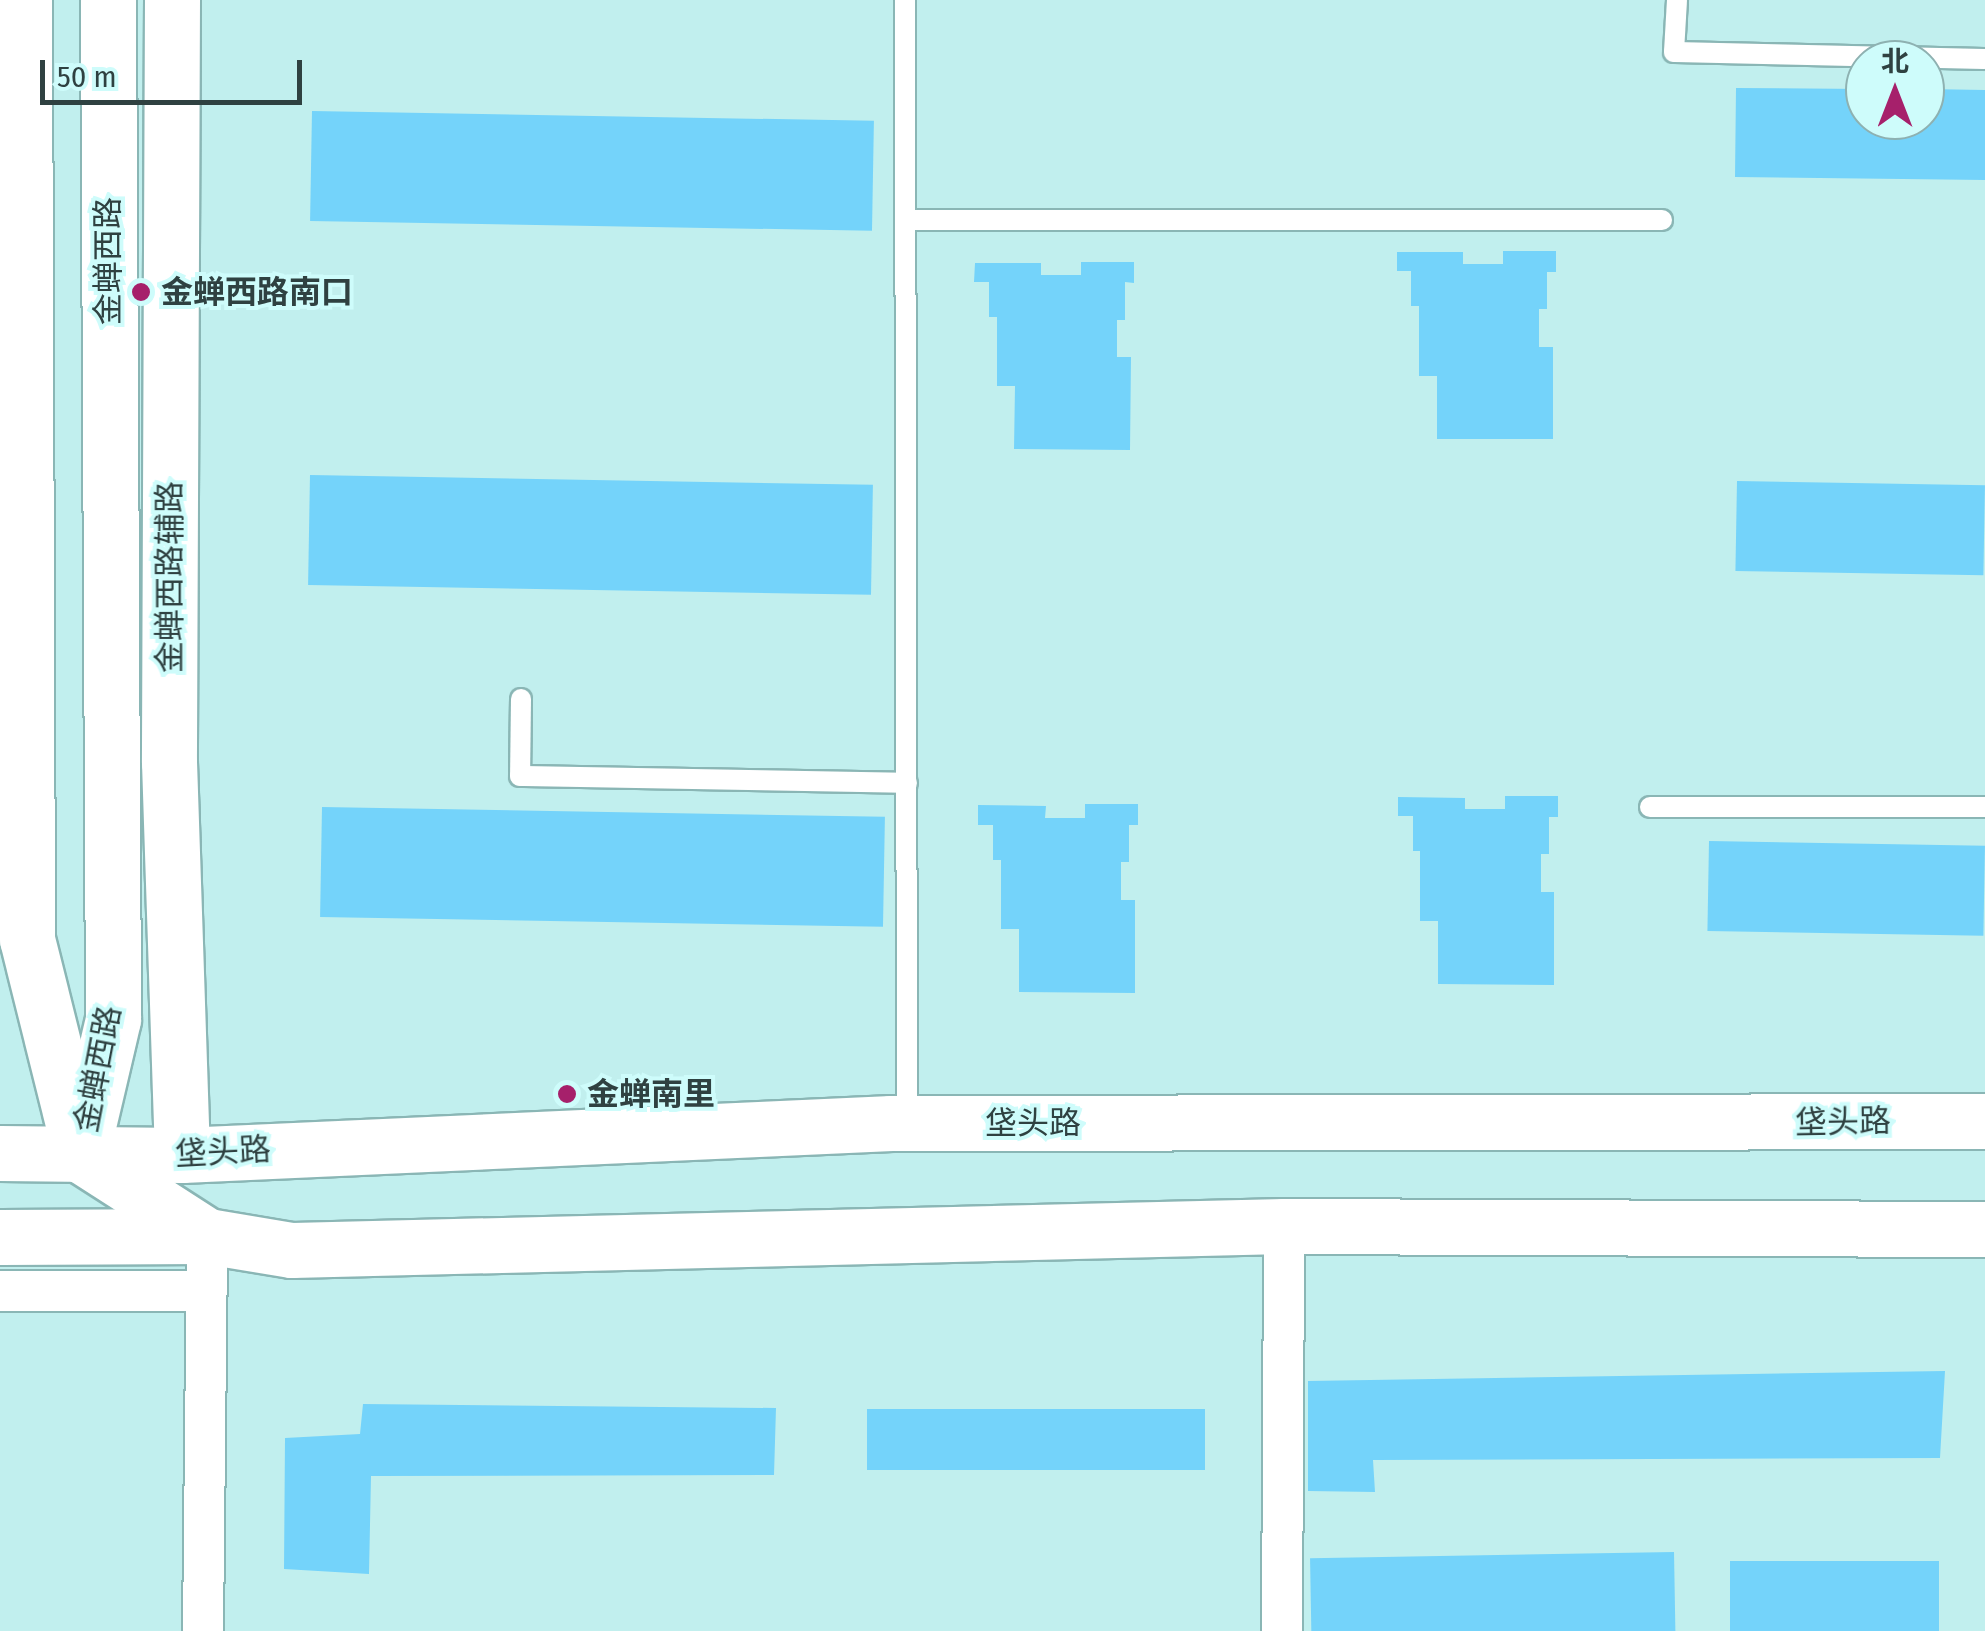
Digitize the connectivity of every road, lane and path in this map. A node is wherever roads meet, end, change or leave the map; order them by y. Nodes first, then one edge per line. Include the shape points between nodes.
1 (24, 0) edge
2 (108, 0) edge
3 (172, 0) edge
4 (905, 0) edge
5 (1678, 0) edge
6 (1985, 60) edge
7 (906, 220) junction
8 (1662, 220) dead end
9 (521, 700) dead end
10 (906, 783) junction
11 (1650, 807) dead end
12 (1985, 807) edge
13 (1985, 1120) edge
14 (908, 1123) junction
15 (0, 1153) edge
16 (81, 1155) junction
17 (182, 1155) junction
18 (1284, 1226) junction
19 (1985, 1229) edge
20 (207, 1236) junction
21 (0, 1237) edge
22 (0, 1291) edge
23 (206, 1292) junction
24 (203, 1631) edge
25 (1282, 1631) edge

1 - 16 main road, 金蝉西路 via 27,939
2 - 16 main road, 金蝉西路 via 114,1019
3 - 17 main road, 金蝉西路辅路 via 170,762
4 - 7 lane
5 - 6 lane via 1674,52
7 - 8 lane
7 - 10 lane
9 - 10 lane via 520,776
10 - 14 lane
11 - 12 lane
13 - 14 main road, 垡头路
14 - 17 main road, 垡头路 via 562,1132
15 - 16 main road, 垡头路
16 - 17 main road, 垡头路
16 - 20 main road, 垡头路
18 - 19 main road, 垡头路
18 - 20 main road, 垡头路 via 292,1250
18 - 25 street
20 - 21 main road, 垡头路
20 - 23 street
22 - 23 street
23 - 24 street

